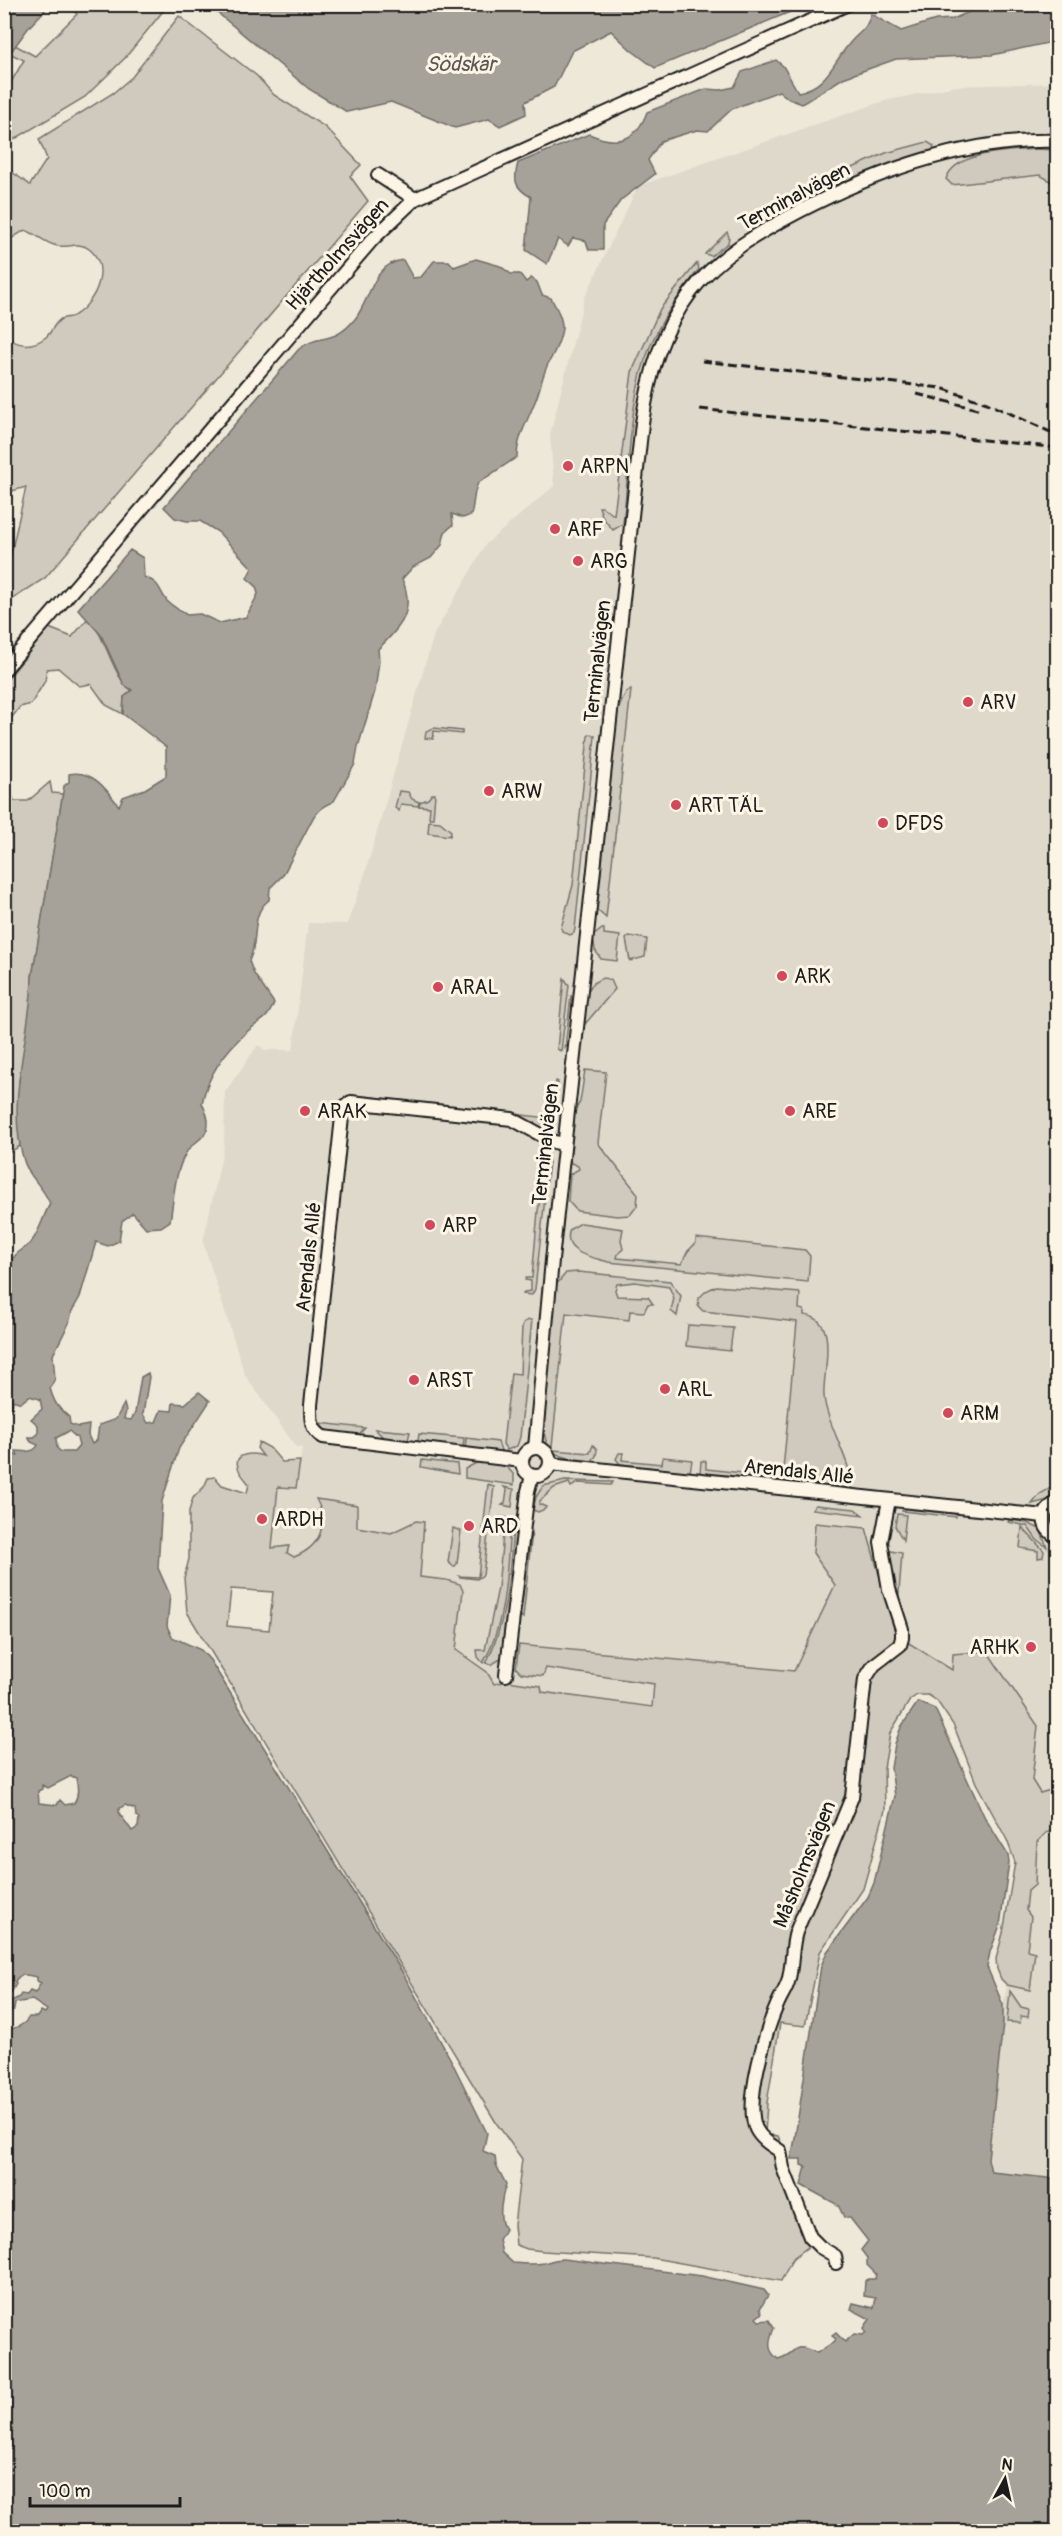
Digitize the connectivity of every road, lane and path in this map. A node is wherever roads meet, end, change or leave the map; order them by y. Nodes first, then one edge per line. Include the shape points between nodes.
1 (848, 4) edge
2 (1058, 141) edge
3 (378, 175) dead end
4 (415, 199) junction
5 (4, 669) edge
6 (564, 1144) junction
7 (535, 1448) junction
8 (522, 1461) junction
9 (550, 1464) junction
10 (532, 1476) junction
11 (889, 1500) junction
12 (1058, 1502) edge
13 (1044, 1516) junction
14 (1058, 1537) edge
15 (506, 1675) dead end
16 (836, 2263) dead end

1 - 4 street, Hjärtholmsvägen
2 - 6 street, Terminalvägen via 982,146 910,164 833,194 728,254 692,291 663,337 649,379 642,423
3 - 4 street
4 - 5 street, Hjärtholmsvägen via 372,240
6 - 7 street, Terminalvägen
6 - 8 street, Arendals Allé via 512,1119 351,1101 343,1108 312,1425 323,1437
7 - 8 street via 526,1452
7 - 9 street via 546,1453
8 - 10 street via 525,1471
9 - 10 street via 544,1474
9 - 11 street, Arendals Allé
10 - 15 street
11 - 13 street, Arendals Allé
11 - 16 street, Måsholmsvägen via 881,1542 902,1638 900,1645 874,1665 865,1679 852,1797 796,1932 788,1982 768,2033 753,2098 756,2129 781,2153 783,2168 810,2237 835,2256
12 - 13 street
13 - 14 street via 1046,1528

